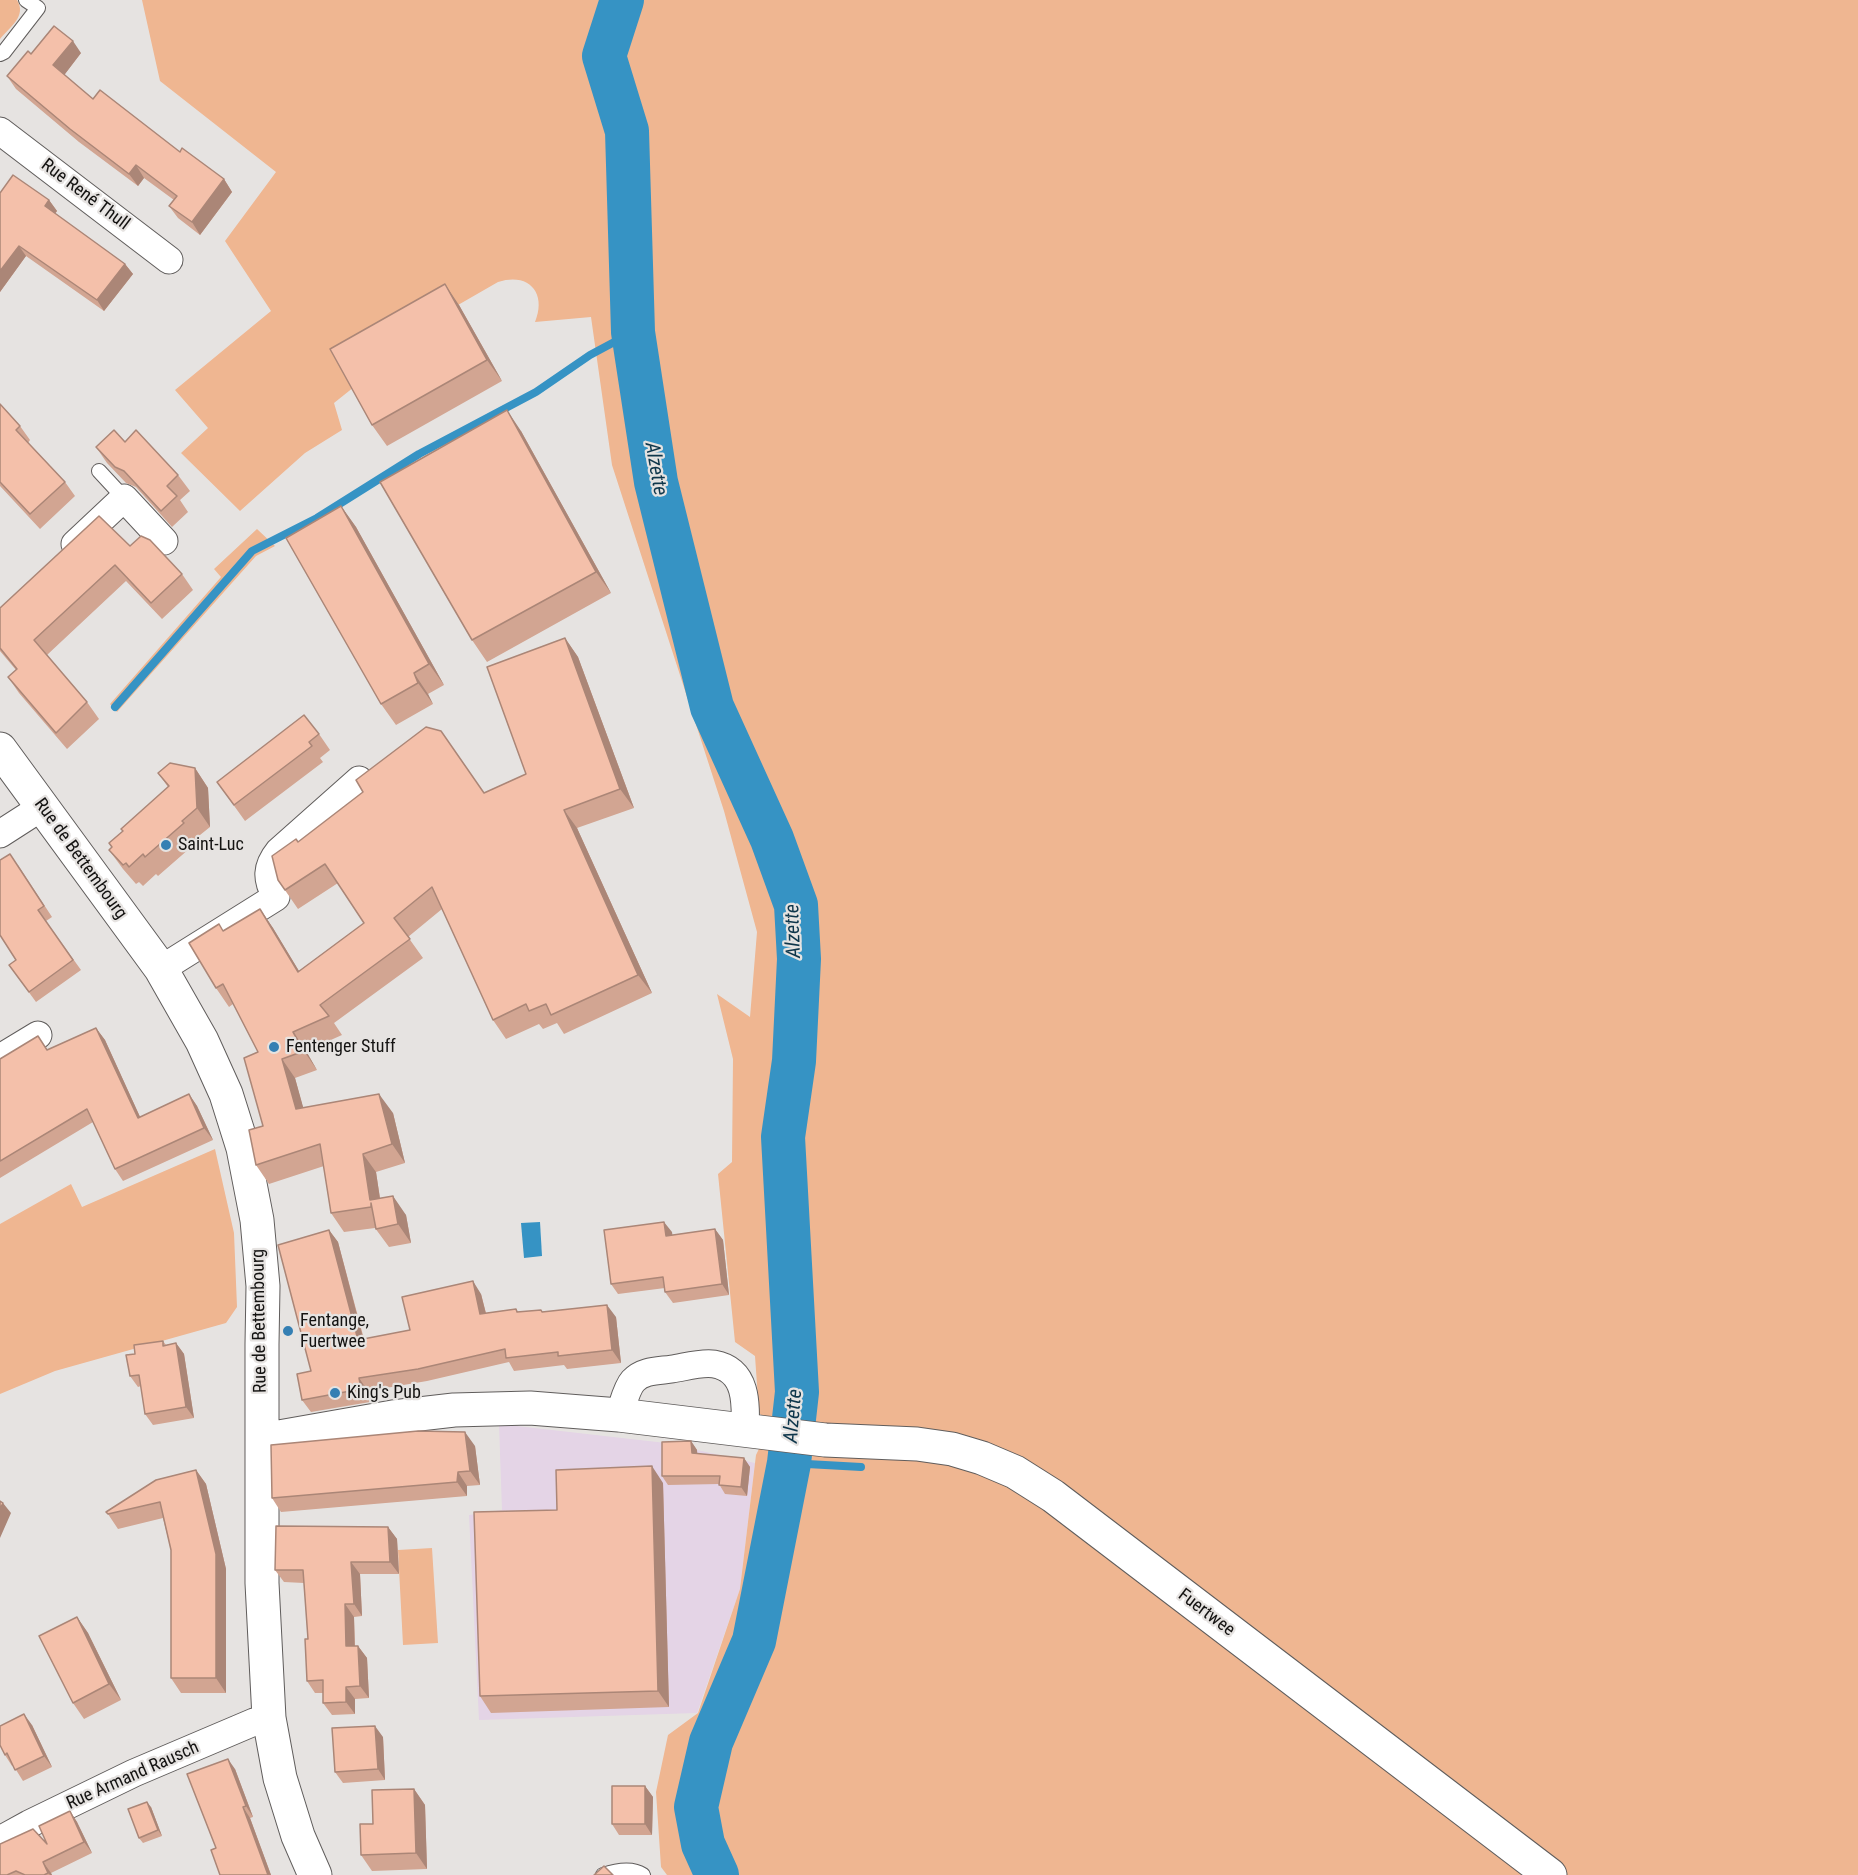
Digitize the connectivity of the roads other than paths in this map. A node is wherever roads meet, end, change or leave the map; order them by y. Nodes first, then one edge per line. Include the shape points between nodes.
1 (26, 0) edge
2 (0, 54) edge
3 (0, 131) edge
4 (169, 260) dead end
5 (99, 471) edge
6 (124, 498) junction
7 (164, 541) dead end
8 (58, 560) edge
9 (0, 749) edge
10 (359, 780) edge
11 (42, 807) junction
12 (0, 834) edge
13 (161, 969) junction
14 (38, 1035) edge
15 (0, 1058) edge
16 (619, 1415) junction
17 (751, 1432) junction
18 (262, 1440) junction
19 (269, 1718) junction
20 (0, 1840) edge
21 (315, 1875) edge
22 (603, 1875) edge
23 (643, 1875) edge
24 (1550, 1875) edge

1 - 2 lane via 38,8
3 - 4 street, Rue René Thull
5 - 6 lane
6 - 7 street
6 - 8 street
9 - 11 street, Rue de Bettembourg
10 - 13 street via 271,861 268,880 276,897
11 - 12 street
11 - 13 street, Rue de Bettembourg
13 - 18 street, Rue de Bettembourg via 202,1041 226,1094 243,1148 257,1220 263,1286
14 - 15 street
16 - 17 street
16 - 17 street via 632,1382 642,1374 712,1364 731,1372 744,1389
16 - 18 street via 530,1408 454,1410
17 - 24 street, Fuertwee via 952,1449 1016,1472 1053,1496
18 - 19 street, Rue de Bettembourg via 262,1583
19 - 20 street, Rue Armand Rausch via 134,1773
19 - 21 street, Rue de Bettembourg via 280,1778
22 - 23 lane via 618,1870

